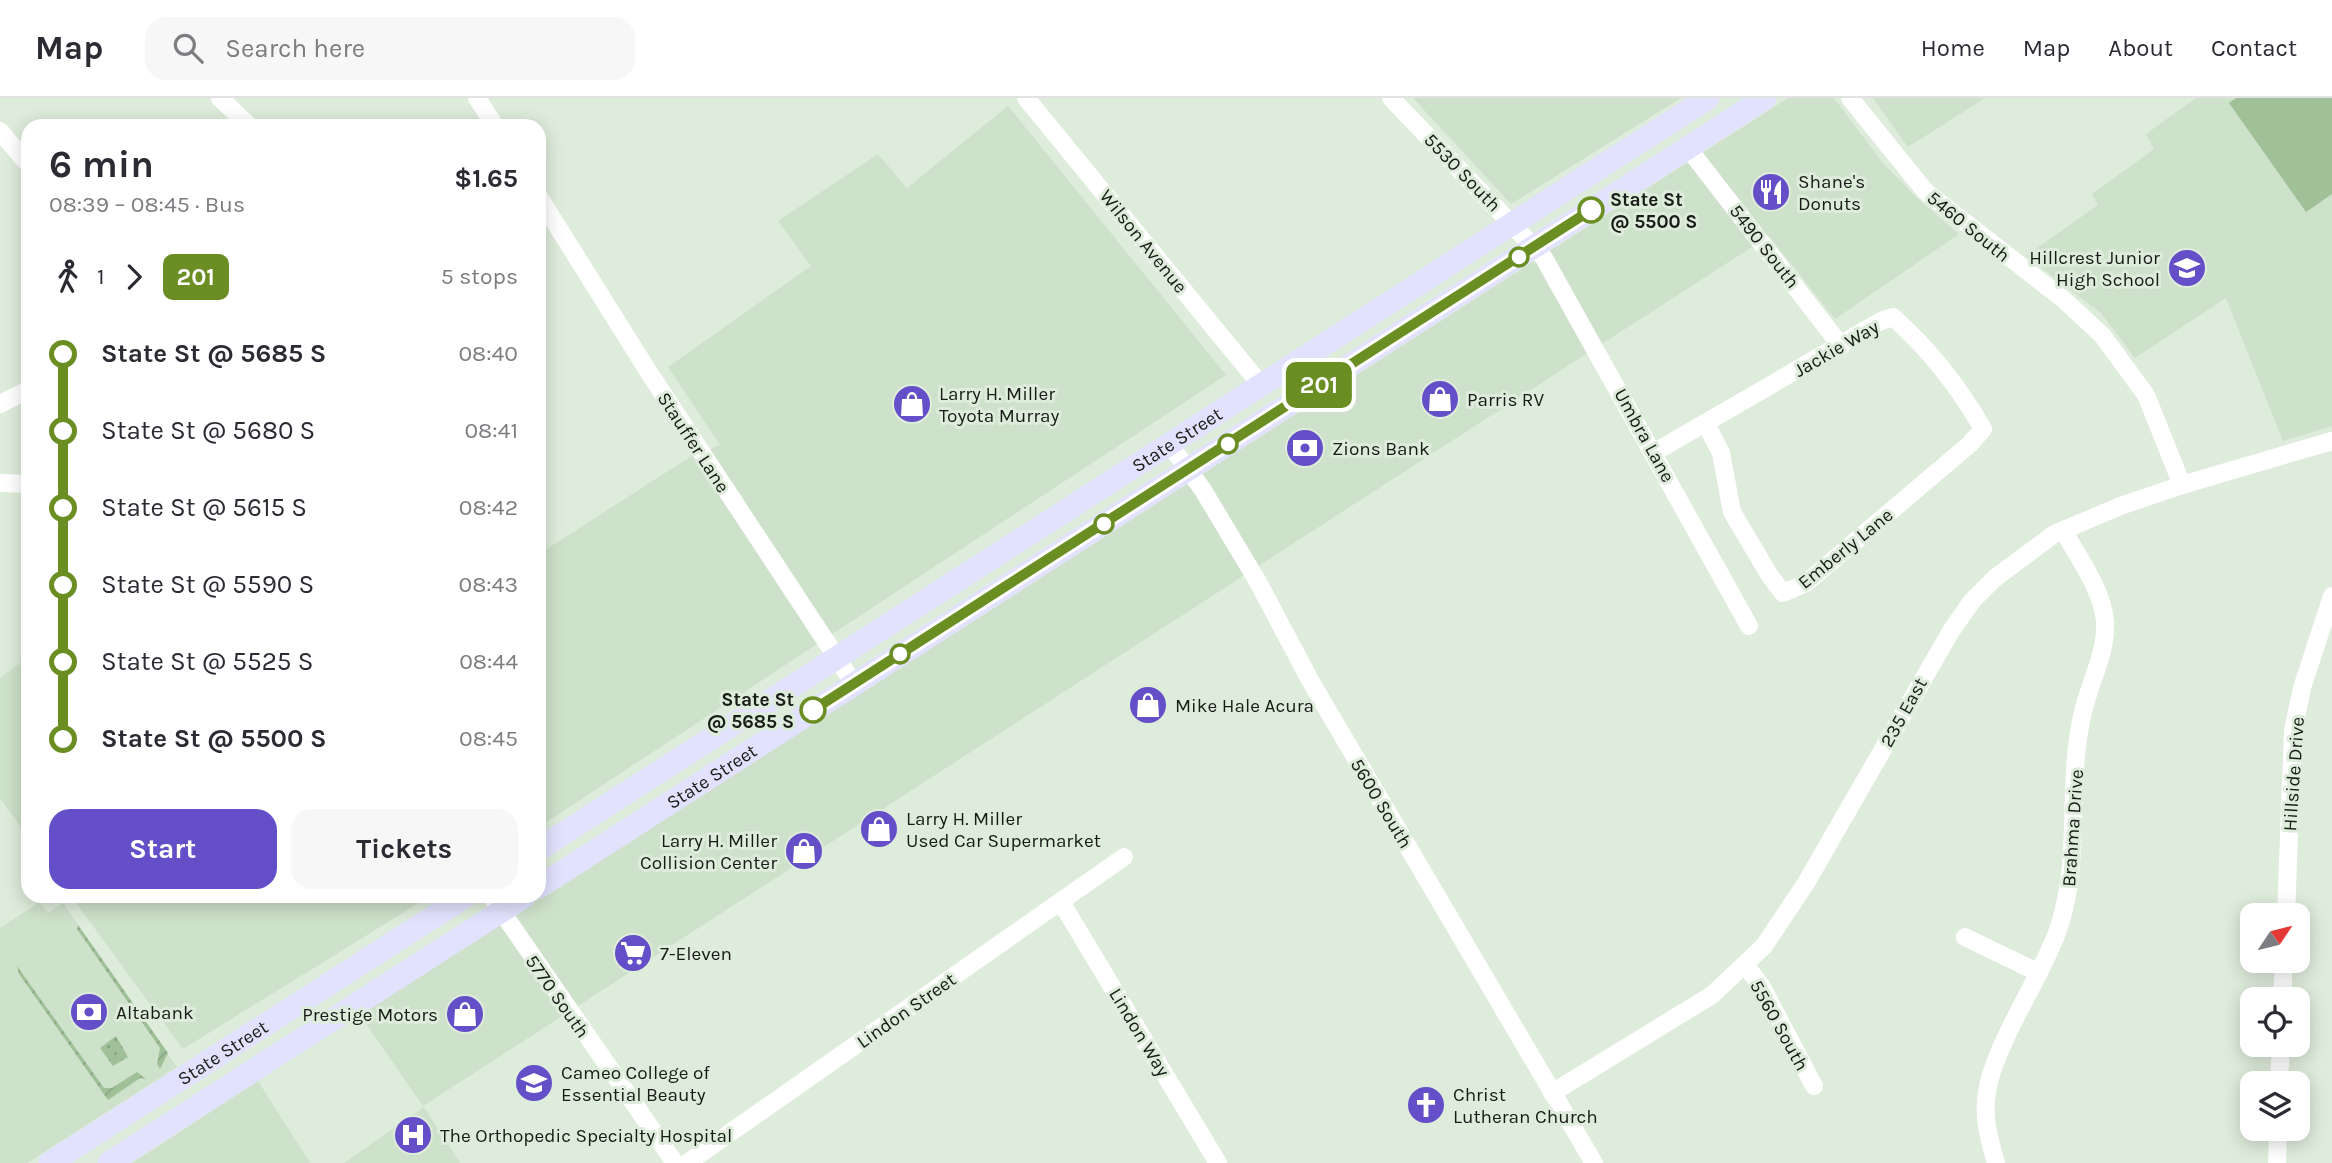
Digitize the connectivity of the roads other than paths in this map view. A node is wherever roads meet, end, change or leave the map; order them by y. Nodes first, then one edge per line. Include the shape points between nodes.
1 (219, 98) edge
2 (477, 98) edge
3 (1026, 98) edge
4 (1391, 98) edge
5 (1708, 98) edge
6 (1765, 98) edge
7 (1850, 98) edge
8 (242, 119) edge
9 (490, 119) edge
10 (0, 131) edge
11 (1688, 148) junction
12 (21, 156) edge
13 (546, 208) edge
14 (1513, 223) junction
15 (1534, 247) junction
16 (1840, 346) junction
17 (1261, 386) junction
18 (21, 394) edge
19 (0, 404) edge
20 (1706, 424) junction
21 (1983, 429) joint
22 (2332, 441) edge
23 (1169, 444) junction
24 (1655, 452) junction
25 (1188, 469) junction
26 (0, 483) edge
27 (21, 484) edge
28 (2182, 485) junction
29 (2063, 530) junction
30 (2332, 596) edge
31 (1749, 626) dead end
32 (836, 659) junction
33 (854, 684) junction
34 (546, 845) edge
35 (1124, 857) dead end
36 (546, 882) edge
37 (1061, 902) junction
38 (455, 903) edge
39 (2286, 903) edge
40 (496, 904) edge
41 (1965, 937) dead end
42 (1746, 966) junction
43 (2039, 973) junction
44 (1814, 1086) dead end
45 (1552, 1093) junction
46 (2278, 1141) edge
47 (50, 1163) edge
48 (109, 1163) edge
49 (675, 1163) edge
50 (687, 1163) edge
51 (1218, 1163) edge
52 (1594, 1163) edge
53 (1996, 1163) edge
54 (2277, 1163) edge

1 - 8 street
2 - 9 street
3 - 17 street, Wilson Avenue
4 - 14 street, 5530 South
5 - 14 main road, State Street
6 - 11 main road, State Street
7 - 28 street, 5460 South via 1925,191 2102,335 2146,396
10 - 12 street
11 - 15 main road, State Street
11 - 16 street, 5490 South
13 - 32 street, Stauffer Lane
14 - 15 street, 5530 South
14 - 17 main road, State Street
15 - 24 street, Umbra Lane via 1549,265
15 - 25 main road, State Street
16 - 20 street, Jackie Way
16 - 21 street, Jackie Way via 1893,317 1971,407
17 - 23 main road, State Street
18 - 19 street
20 - 21 street, Emberly Lane via 1721,453 1732,512 1783,593 1806,583
20 - 24 street, Jackie Way
22 - 28 street, 235 East
23 - 25 street, 5600 South
23 - 32 main road, State Street
24 - 31 street, Umbra Lane
25 - 33 main road, State Street
25 - 45 street, 5600 South via 1277,614 1317,692
26 - 27 street
28 - 29 street, 235 East
29 - 42 street, 235 East via 2021,556 1972,601 1927,668 1785,918
29 - 43 street, Brahma Drive via 2101,603 2104,646 2079,736 2068,896
30 - 39 street, Hillside Drive via 2293,731
32 - 33 street, Stauffer Lane
32 - 34 main road, State Street
33 - 36 main road, State Street
35 - 37 street, Lindon Street
37 - 50 street, Lindon Street
37 - 51 street, Lindon Way
38 - 47 main road, State Street
40 - 48 main road, State Street
40 - 49 street, 5770 South
41 - 43 street
42 - 44 street, 5560 South via 1762,987
42 - 45 street, 235 East via 1687,1013
43 - 53 street, Brahma Drive via 1990,1079 1986,1124
45 - 52 street, 5600 South
46 - 54 street

